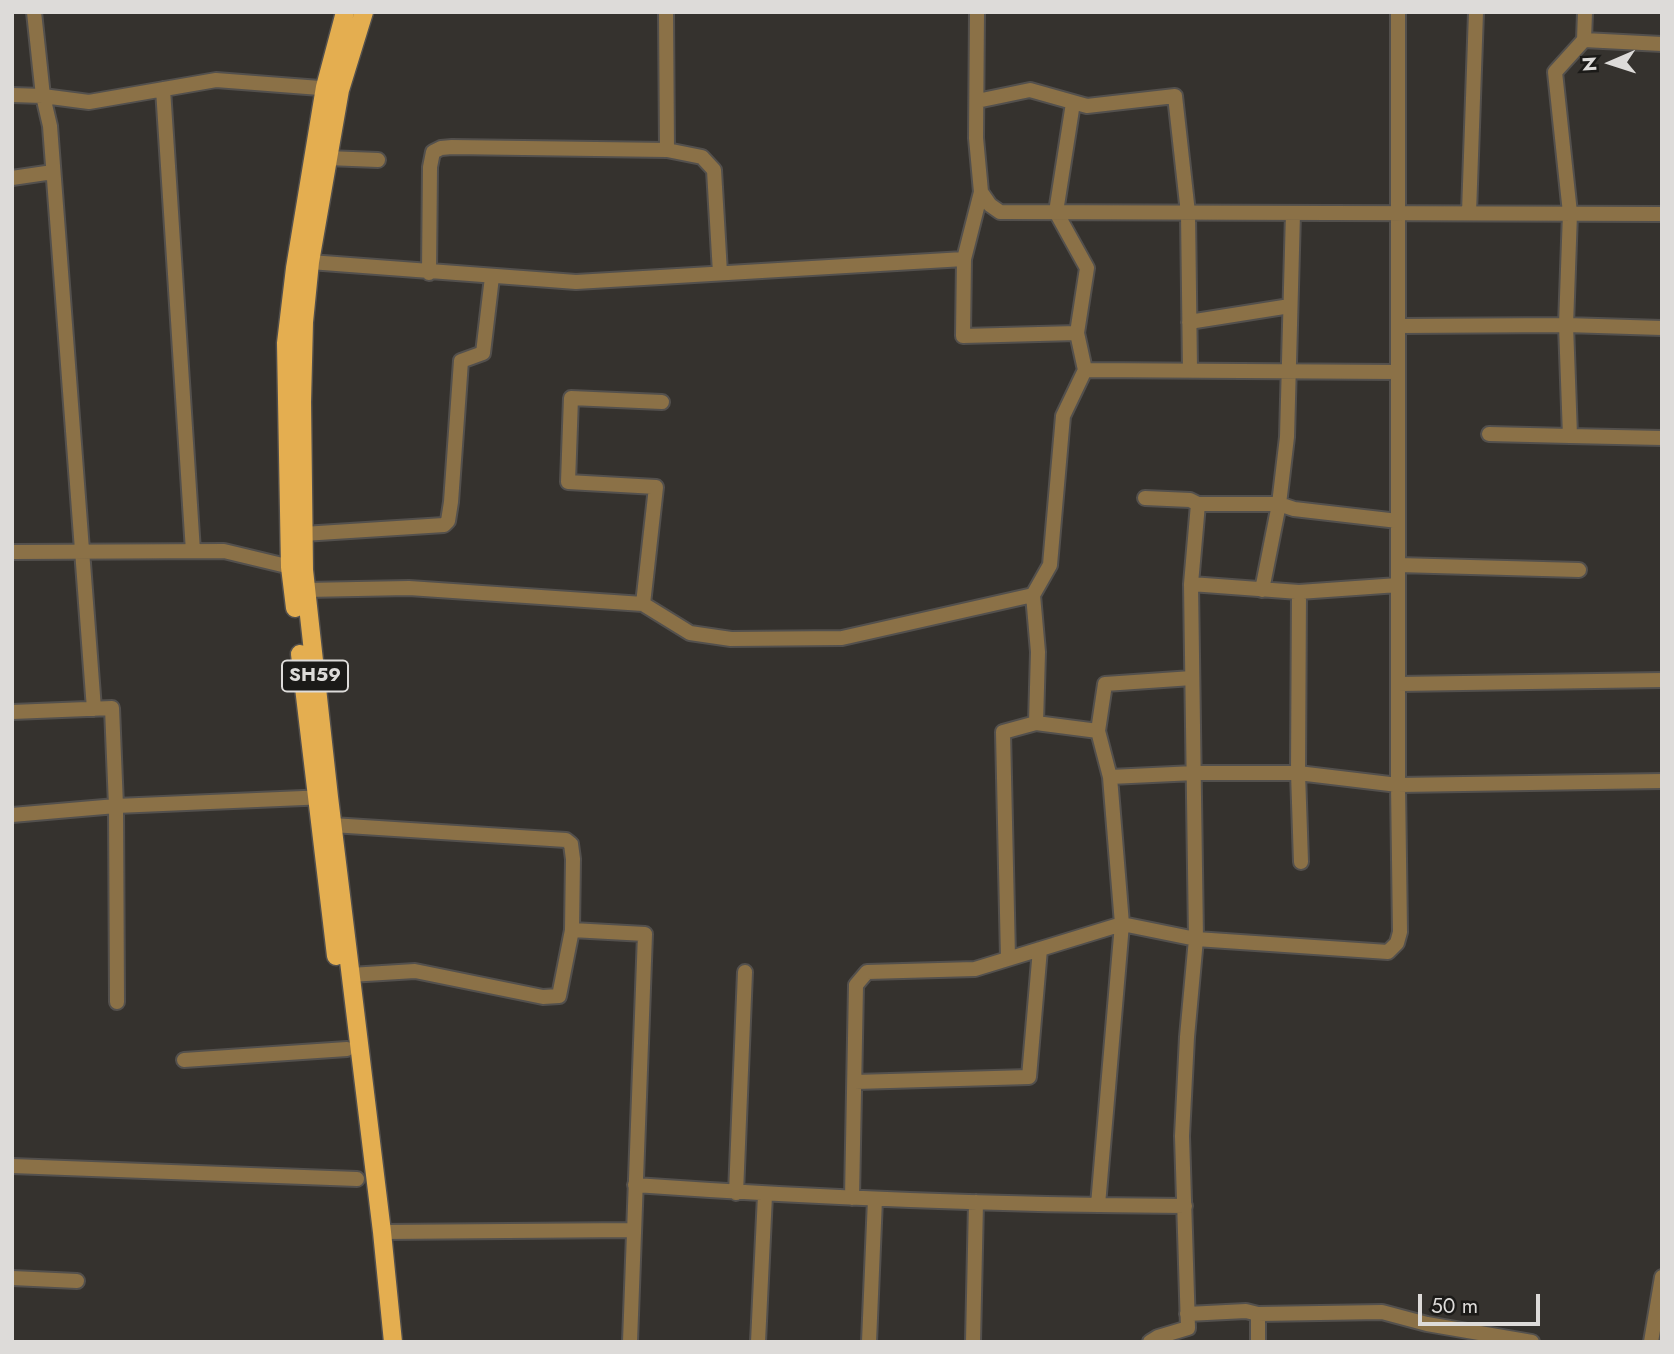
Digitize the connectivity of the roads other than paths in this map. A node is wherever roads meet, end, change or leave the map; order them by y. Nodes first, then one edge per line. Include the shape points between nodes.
1 (34, 12) edge
2 (345, 12) edge
3 (364, 12) edge
4 (666, 12) edge
5 (977, 12) edge
6 (1398, 12) edge
7 (1476, 12) edge
8 (1585, 12) edge
9 (1584, 40) junction
10 (1662, 44) edge
11 (333, 88) junction
12 (163, 89) junction
13 (12, 95) edge
14 (43, 96) junction
15 (977, 101) junction
16 (1073, 103) junction
17 (667, 150) junction
18 (327, 158) junction
19 (378, 160) dead end
20 (53, 172) junction
21 (12, 178) edge
22 (981, 192) junction
23 (1056, 212) junction
24 (1188, 212) junction
25 (1293, 213) junction
26 (1399, 213) junction
27 (1469, 213) junction
28 (1570, 213) junction
29 (1662, 214) edge
30 (964, 259) junction
31 (310, 262) junction
32 (429, 273) junction
33 (720, 273) junction
34 (492, 276) junction
35 (1290, 306) junction
36 (1189, 322) junction
37 (1566, 325) junction
38 (1399, 326) junction
39 (1662, 328) edge
40 (1077, 333) junction
41 (1085, 370) junction
42 (1190, 370) junction
43 (1288, 370) junction
44 (1398, 372) junction
45 (662, 402) dead end
46 (1489, 434) dead end
47 (1570, 436) junction
48 (1662, 438) edge
49 (1145, 498) dead end
50 (1198, 504) junction
51 (1279, 504) junction
52 (1398, 521) junction
53 (303, 534) junction
54 (80, 551) junction
55 (193, 551) junction
56 (12, 552) edge
57 (1398, 565) junction
58 (297, 568) junction
59 (1579, 570) dead end
60 (1191, 584) junction
61 (1398, 585) junction
62 (305, 590) junction
63 (1262, 590) junction
64 (1299, 593) junction
65 (1033, 595) junction
66 (643, 604) junction
67 (1192, 678) junction
68 (1662, 680) edge
69 (1398, 684) junction
70 (94, 709) junction
71 (12, 712) edge
72 (1036, 723) junction
73 (1098, 731) junction
74 (1195, 773) junction
75 (1298, 773) junction
76 (1110, 777) junction
77 (1662, 781) edge
78 (1398, 785) junction
79 (322, 797) junction
80 (116, 806) junction
81 (12, 815) edge
82 (332, 825) junction
83 (1301, 862) dead end
84 (1122, 924) junction
85 (572, 930) junction
86 (1196, 939) junction
87 (1041, 949) junction
88 (1008, 958) junction
89 (745, 972) dead end
90 (350, 975) junction
91 (117, 1002) dead end
92 (347, 1049) junction
93 (184, 1060) dead end
94 (855, 1082) junction
95 (12, 1166) edge
96 (357, 1178) dead end
97 (635, 1185) junction
98 (736, 1192) junction
99 (765, 1195) junction
100 (852, 1198) junction
101 (875, 1199) junction
102 (976, 1202) junction
103 (1098, 1205) junction
104 (1185, 1206) junction
105 (633, 1230) junction
106 (382, 1233) junction
107 (1662, 1277) edge
108 (12, 1278) edge
109 (77, 1281) dead end
110 (1188, 1314) junction
111 (1258, 1314) junction
112 (382, 1342) edge
113 (393, 1342) edge
114 (630, 1342) edge
115 (758, 1342) edge
116 (869, 1342) edge
117 (973, 1342) edge
118 (1150, 1342) edge
119 (1258, 1342) edge
120 (1531, 1342) edge
121 (1651, 1342) edge

1 - 14 street
2 - 11 main road
3 - 11 main road, SH59
4 - 17 street
5 - 15 street
6 - 26 street
7 - 27 street
8 - 9 street
9 - 10 street
9 - 28 street via 1555,72
11 - 12 street via 216,80
11 - 18 main road, SH59
11 - 58 main road via 295,268 286,343
12 - 14 street via 89,102
12 - 55 street
13 - 14 street
14 - 20 street
15 - 16 street via 1030,90
15 - 22 street
16 - 23 street
16 - 24 street via 1087,106 1175,96
17 - 32 street via 440,148 433,152 430,166
17 - 33 street via 702,157 715,170
18 - 19 street
18 - 31 main road, SH59
20 - 21 street
20 - 54 street
22 - 23 street via 1000,212
22 - 30 street
23 - 24 street
23 - 40 street via 1087,268
24 - 25 street
24 - 36 street
25 - 26 street
25 - 35 street
26 - 27 street
26 - 38 street
27 - 28 street
28 - 29 street
28 - 37 street
30 - 33 street
30 - 40 street via 963,336
31 - 32 street
31 - 53 main road, SH59 via 304,321
32 - 34 street
33 - 34 street via 576,282
34 - 53 street via 483,353 461,361 448,521 422,528
35 - 36 street
35 - 43 street
36 - 42 street
37 - 38 street
37 - 39 street
37 - 47 street
38 - 44 street
40 - 41 street
41 - 42 street
41 - 65 street via 1063,416 1050,565
42 - 43 street
43 - 44 street
43 - 51 street
44 - 52 street
45 - 66 street via 571,398 568,482 656,487
46 - 47 street
47 - 48 street
49 - 50 street
50 - 51 street
50 - 60 street
51 - 52 street
51 - 63 street
52 - 57 street
53 - 58 main road, SH59
54 - 55 street
54 - 56 street
54 - 70 street
55 - 58 street via 225,551
57 - 59 street
57 - 61 street
58 - 62 main road, SH59
58 - 79 main road
60 - 63 street
60 - 67 street
61 - 64 street
61 - 69 street
62 - 66 street via 409,588
62 - 79 main road, SH59
63 - 64 street
64 - 75 street
65 - 66 street via 842,638 731,639 690,633
65 - 72 street via 1038,652
67 - 73 street via 1105,684
67 - 74 street
68 - 69 street
69 - 78 street
70 - 71 street
70 - 80 street via 112,708
72 - 73 street
72 - 88 street via 1003,732
73 - 76 street
74 - 75 street
74 - 76 street
74 - 86 street
75 - 78 street
75 - 83 street
76 - 84 street
77 - 78 street
78 - 86 street via 1400,932 1388,952
79 - 80 street
79 - 82 main road, SH59
79 - 92 main road
80 - 81 street
80 - 91 street
82 - 85 street via 566,840 573,859
82 - 90 main road, SH59
84 - 86 street
84 - 87 street
84 - 103 street
85 - 90 street via 559,996 543,997 415,971
85 - 97 street via 645,934
86 - 104 street via 1182,1136
87 - 88 street
87 - 94 street via 1029,1077
88 - 94 street via 975,969 867,972 856,985
89 - 98 street
90 - 106 main road, SH59
92 - 93 street
92 - 112 main road
94 - 100 street
95 - 96 street
97 - 98 street
97 - 105 street
98 - 99 street
99 - 100 street
99 - 115 street
100 - 101 street
101 - 102 street
101 - 116 street
102 - 103 street
102 - 117 street
103 - 104 street
104 - 110 street
105 - 106 street
105 - 114 street
106 - 113 main road, SH59
107 - 121 street
108 - 109 street
110 - 111 street
110 - 118 street via 1188,1328
111 - 119 street
111 - 120 street via 1382,1312

